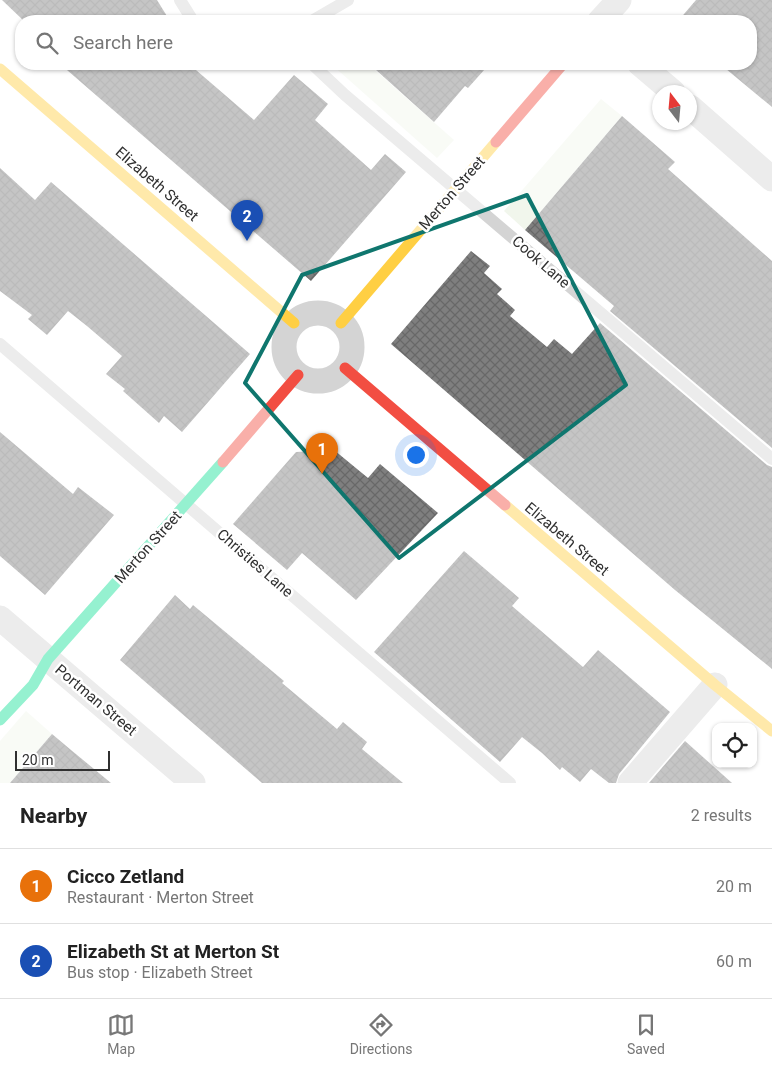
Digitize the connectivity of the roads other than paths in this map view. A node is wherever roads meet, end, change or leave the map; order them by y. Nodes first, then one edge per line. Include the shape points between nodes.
1 (180, 0) edge
2 (348, 0) edge
3 (619, 0) edge
4 (189, 15) edge
5 (322, 15) edge
6 (605, 15) edge
7 (0, 69) edge
8 (319, 70) edge
9 (558, 70) edge
10 (647, 70) edge
11 (665, 85) edge
12 (697, 113) edge
13 (772, 179) edge
14 (456, 188) junction
15 (294, 323) junction
16 (341, 323) junction
17 (0, 344) edge
18 (344, 368) junction
19 (298, 375) junction
20 (772, 459) edge
21 (187, 504) junction
22 (0, 618) edge
23 (48, 659) junction
24 (715, 685) junction
25 (0, 720) edge
26 (772, 731) edge
27 (192, 783) edge
28 (510, 783) edge
29 (630, 783) edge

1 - 4 lane
2 - 5 lane
3 - 6 street
7 - 15 street, Elizabeth Street
8 - 14 lane, Cook Lane
9 - 14 street, Merton Street
10 - 11 street
12 - 13 street
14 - 16 street, Merton Street
14 - 20 lane, Cook Lane
15 - 16 street via 313,314 333,317
15 - 19 street via 288,330 284,350 290,368
16 - 18 street via 348,331 352,350
17 - 21 lane, Christies Lane
18 - 19 street via 328,380 307,380
18 - 24 street, Elizabeth Street
19 - 21 street, Merton Street
21 - 23 street, Merton Street
21 - 28 lane, Christies Lane
22 - 23 street, Portman Street
23 - 25 street, Merton Street via 33,685
23 - 27 street, Portman Street
24 - 26 street, Elizabeth Street
24 - 29 street

